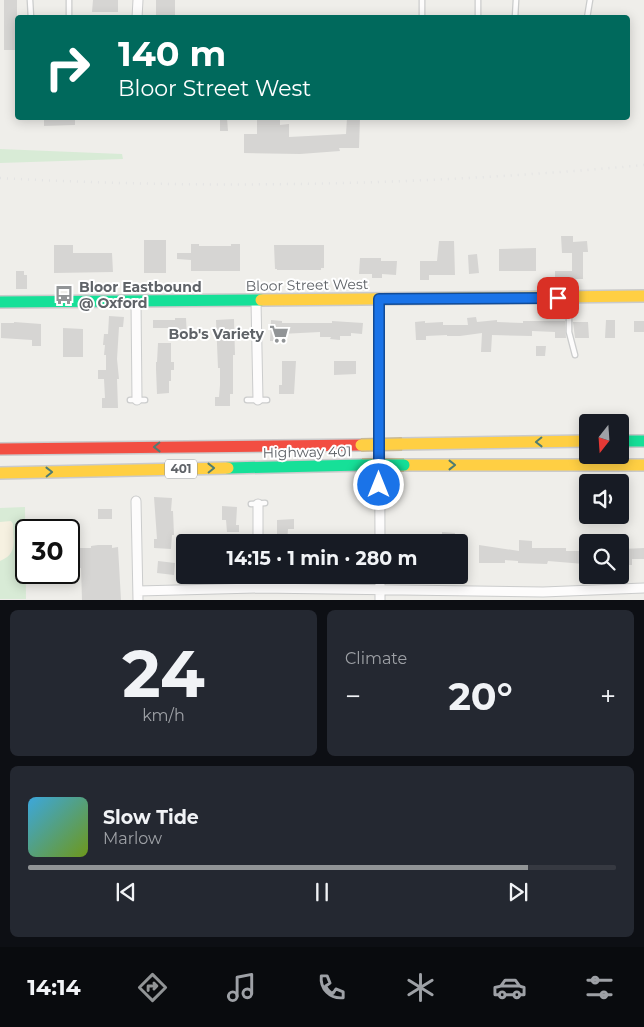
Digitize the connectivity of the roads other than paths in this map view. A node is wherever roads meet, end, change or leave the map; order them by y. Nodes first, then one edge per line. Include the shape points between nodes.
1 (30, 0) edge
2 (69, 0) edge
3 (138, 0) edge
4 (422, 0) edge
5 (478, 0) edge
6 (516, 0) edge
7 (590, 0) edge
8 (31, 15) edge
9 (69, 15) edge
10 (137, 15) edge
11 (422, 15) edge
12 (478, 15) edge
13 (515, 15) edge
14 (588, 15) edge
15 (644, 289) edge
16 (623, 296) junction
17 (644, 296) edge
18 (569, 297) junction
19 (379, 299) junction
20 (136, 301) junction
21 (256, 301) junction
22 (0, 302) edge
23 (575, 355) dead end
24 (137, 400) dead end
25 (247, 400) dead end
26 (262, 400) joint
27 (579, 441) edge
28 (629, 441) edge
29 (644, 441) edge
30 (0, 449) edge
31 (644, 465) edge
32 (0, 473) edge
33 (136, 501) dead end
34 (258, 504) dead end
35 (258, 534) edge
36 (380, 534) edge
37 (258, 584) edge
38 (380, 584) edge
39 (258, 588) junction
40 (644, 588) edge
41 (380, 589) junction
42 (138, 595) edge
43 (380, 600) edge

1 - 8 lane
2 - 9 lane
3 - 10 street
4 - 11 lane
5 - 12 lane
6 - 13 lane
7 - 14 lane
15 - 16 main road
16 - 17 main road, Bloor Street West
16 - 18 main road, Bloor Street West
18 - 19 main road, Bloor Street West
18 - 23 lane via 570,332
19 - 21 main road, Bloor Street West
19 - 36 street
20 - 21 main road, Bloor Street West
20 - 22 main road, Bloor Street West
20 - 24 street
21 - 26 street
25 - 26 lane
27 -> 30 main road, Highway 401 / 401, bridge
28 - 29 main road
32 -> 31 main road, Highway 401 / 401, bridge via 404,465
33 - 42 street
34 - 35 street
37 - 39 street
38 - 41 street
39 - 41 street
39 - 42 street
40 - 41 street via 543,592
41 - 43 street

